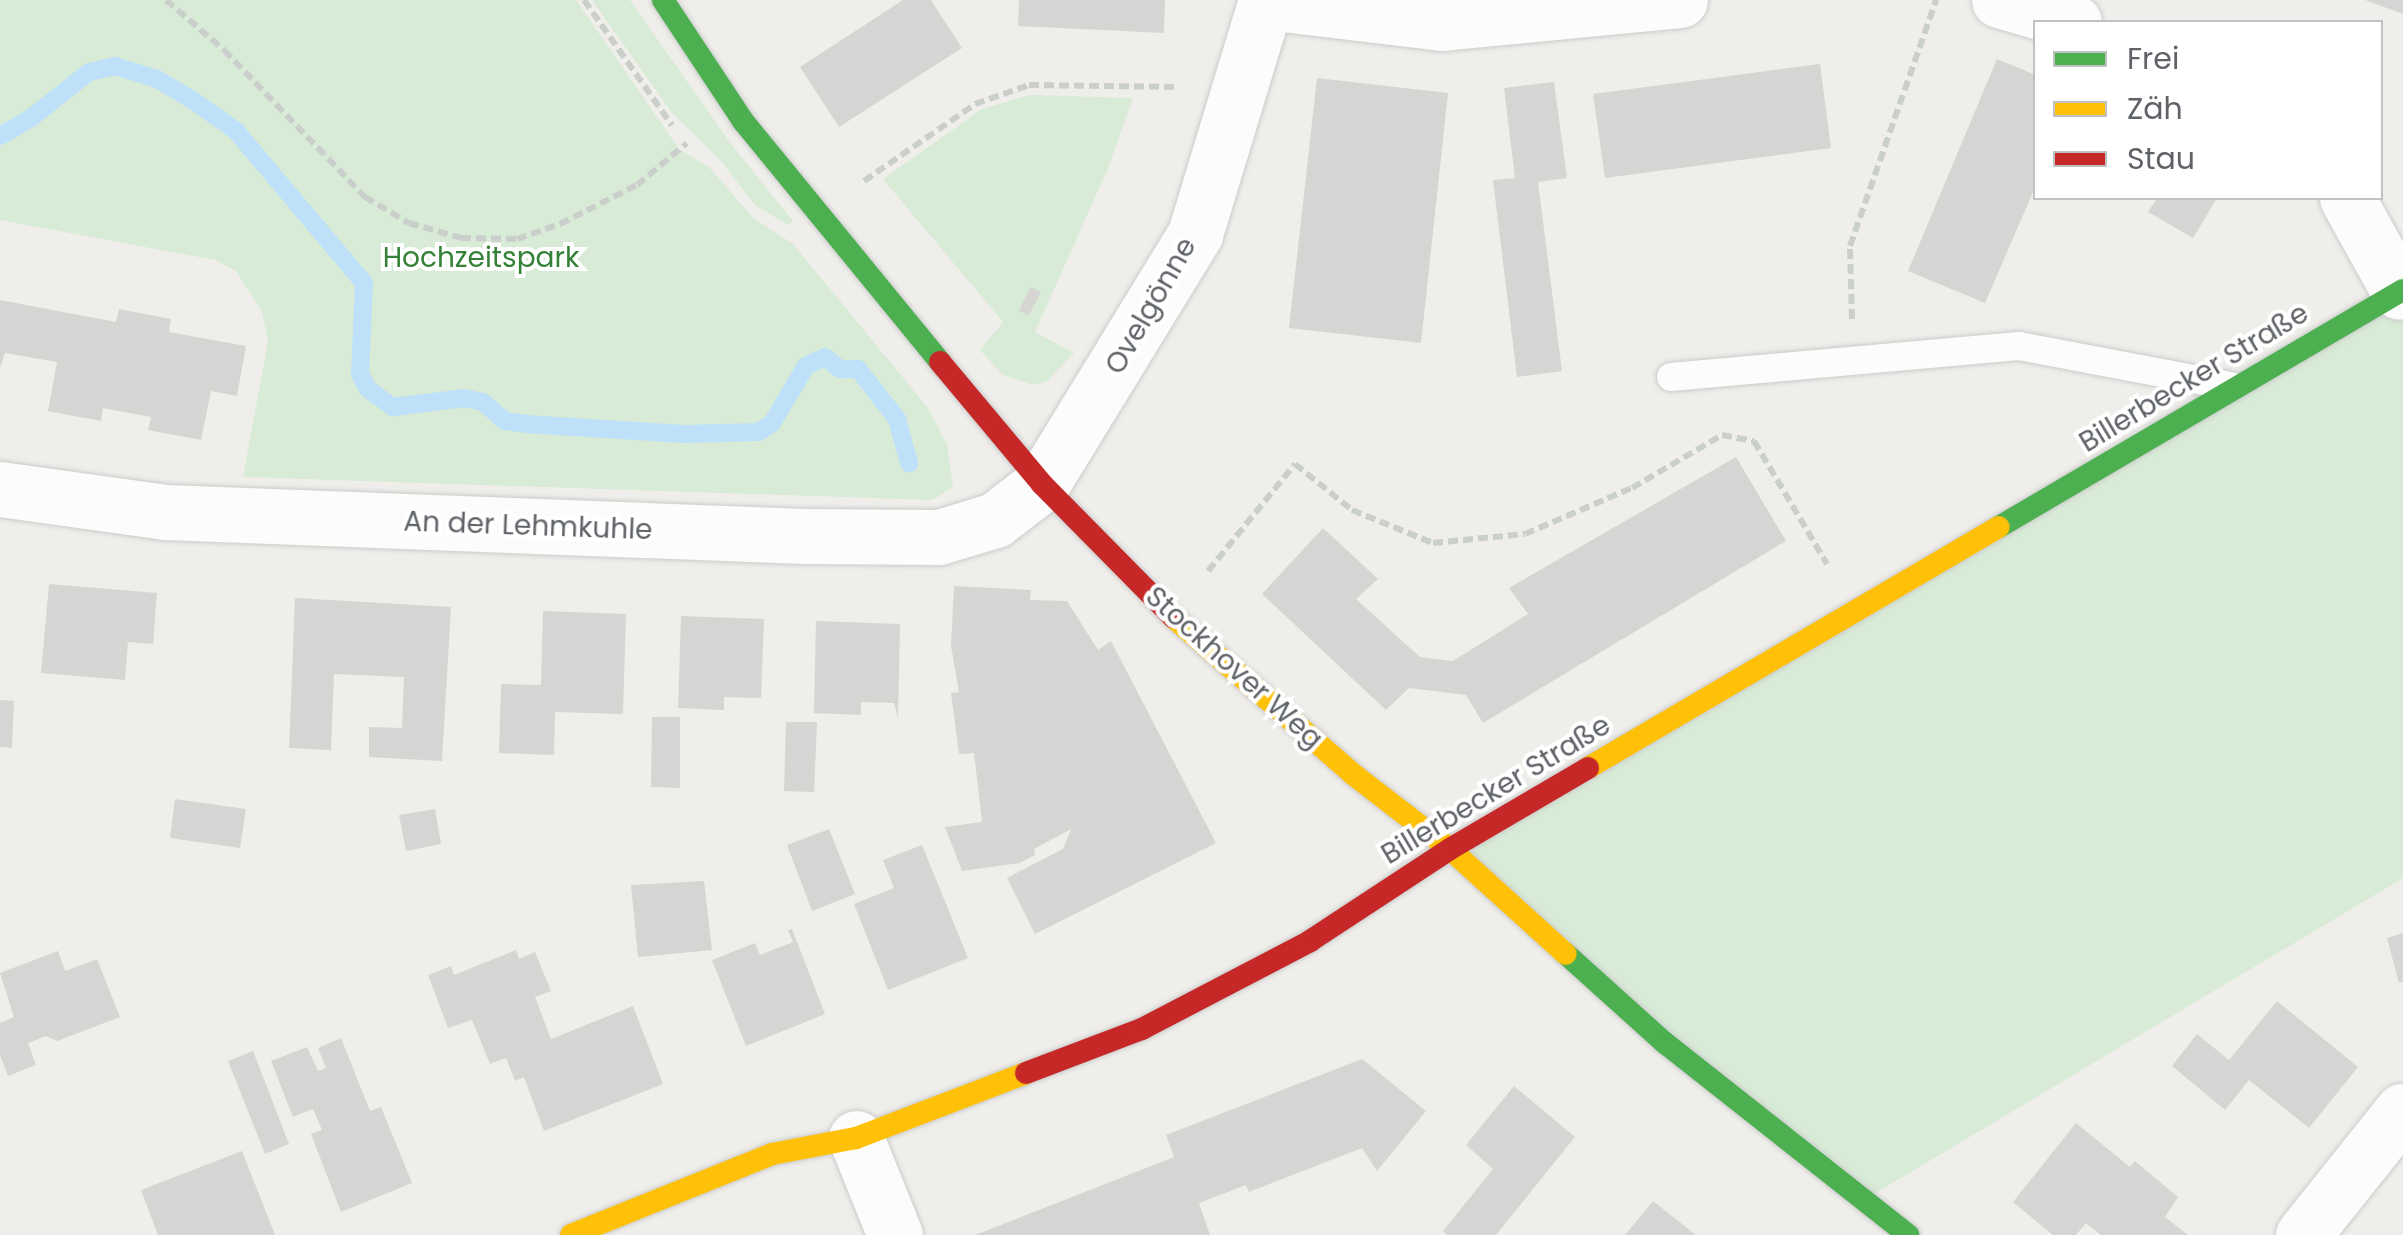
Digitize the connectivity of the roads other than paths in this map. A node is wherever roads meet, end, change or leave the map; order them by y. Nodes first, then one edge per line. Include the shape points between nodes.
1 (663, 0) edge
2 (1680, 0) edge
3 (1999, 0) edge
4 (1266, 1) edge
5 (2067, 20) edge
6 (2348, 200) edge
7 (2401, 291) edge
8 (1671, 376) dead end
9 (2237, 388) junction
10 (1042, 484) junction
11 (0, 489) edge
12 (1450, 849) junction
13 (2402, 1112) edge
14 (856, 1138) junction
15 (572, 1235) edge
16 (895, 1235) edge
17 (1908, 1235) edge
18 (2303, 1235) edge

1 - 10 street, Stockhover Weg via 743,121
2 - 4 street via 1442,23
3 - 5 street
4 - 10 street, Ovelgönne via 1195,234
6 - 7 street
7 - 9 street, Billerbecker Straße
8 - 9 lane via 2019,346
9 - 12 street, Billerbecker Straße
10 - 11 street, An der Lehmkuhle via 995,520 939,537 164,512
10 - 12 street, Stockhover Weg via 1172,616
12 - 14 street, Billerbecker Straße via 1310,941 1142,1029
12 - 17 street, Stockhover Weg via 1665,1043
13 - 18 street
14 - 15 street, Billerbecker Straße via 772,1154
14 - 16 street

